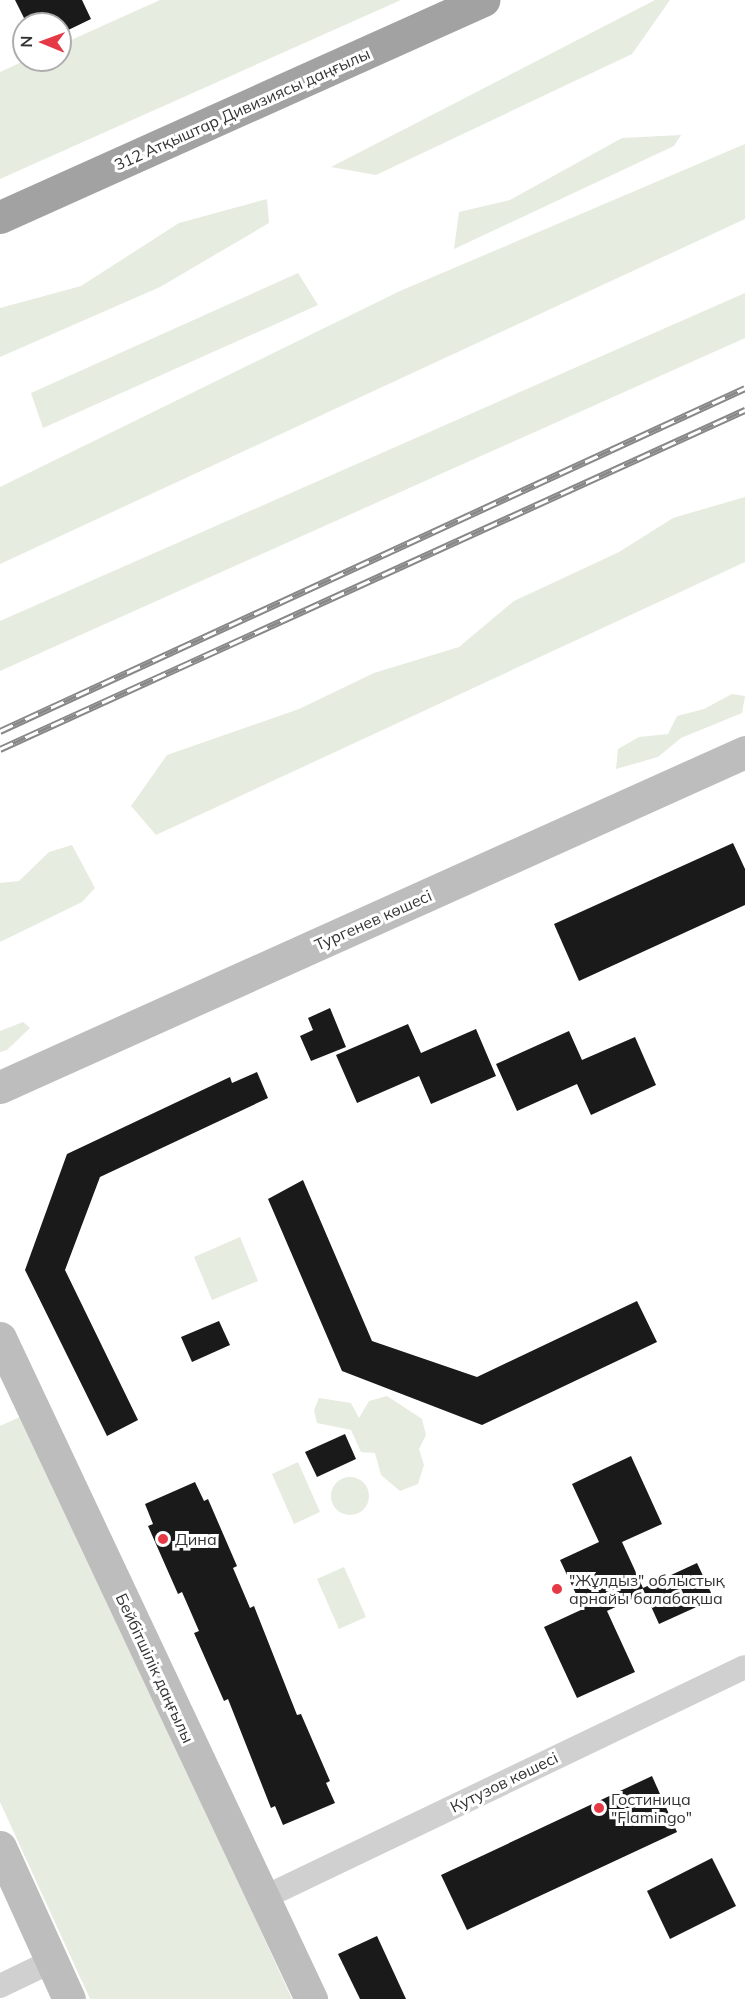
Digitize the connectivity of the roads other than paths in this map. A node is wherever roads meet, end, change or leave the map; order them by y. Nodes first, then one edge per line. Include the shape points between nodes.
1 (483, 0) edge
2 (0, 218) edge
3 (745, 752) edge
4 (0, 1087) edge
5 (0, 1338) edge
6 (745, 1667) edge
7 (0, 1847) edge
8 (263, 1898) junction
9 (52, 1961) junction
10 (0, 1986) edge
11 (69, 1999) edge
12 (311, 1999) edge

1 - 2 highway, 312 Атқыштар Дивизиясы даңғылы
3 - 4 main road, Тургенев көшесі
5 - 8 main road, Бейбітшілік даңғылы
6 - 8 street, Кутузов көшесі
7 - 9 main road
8 - 12 main road, Бейбітшілік даңғылы
9 - 10 street
9 - 11 main road

